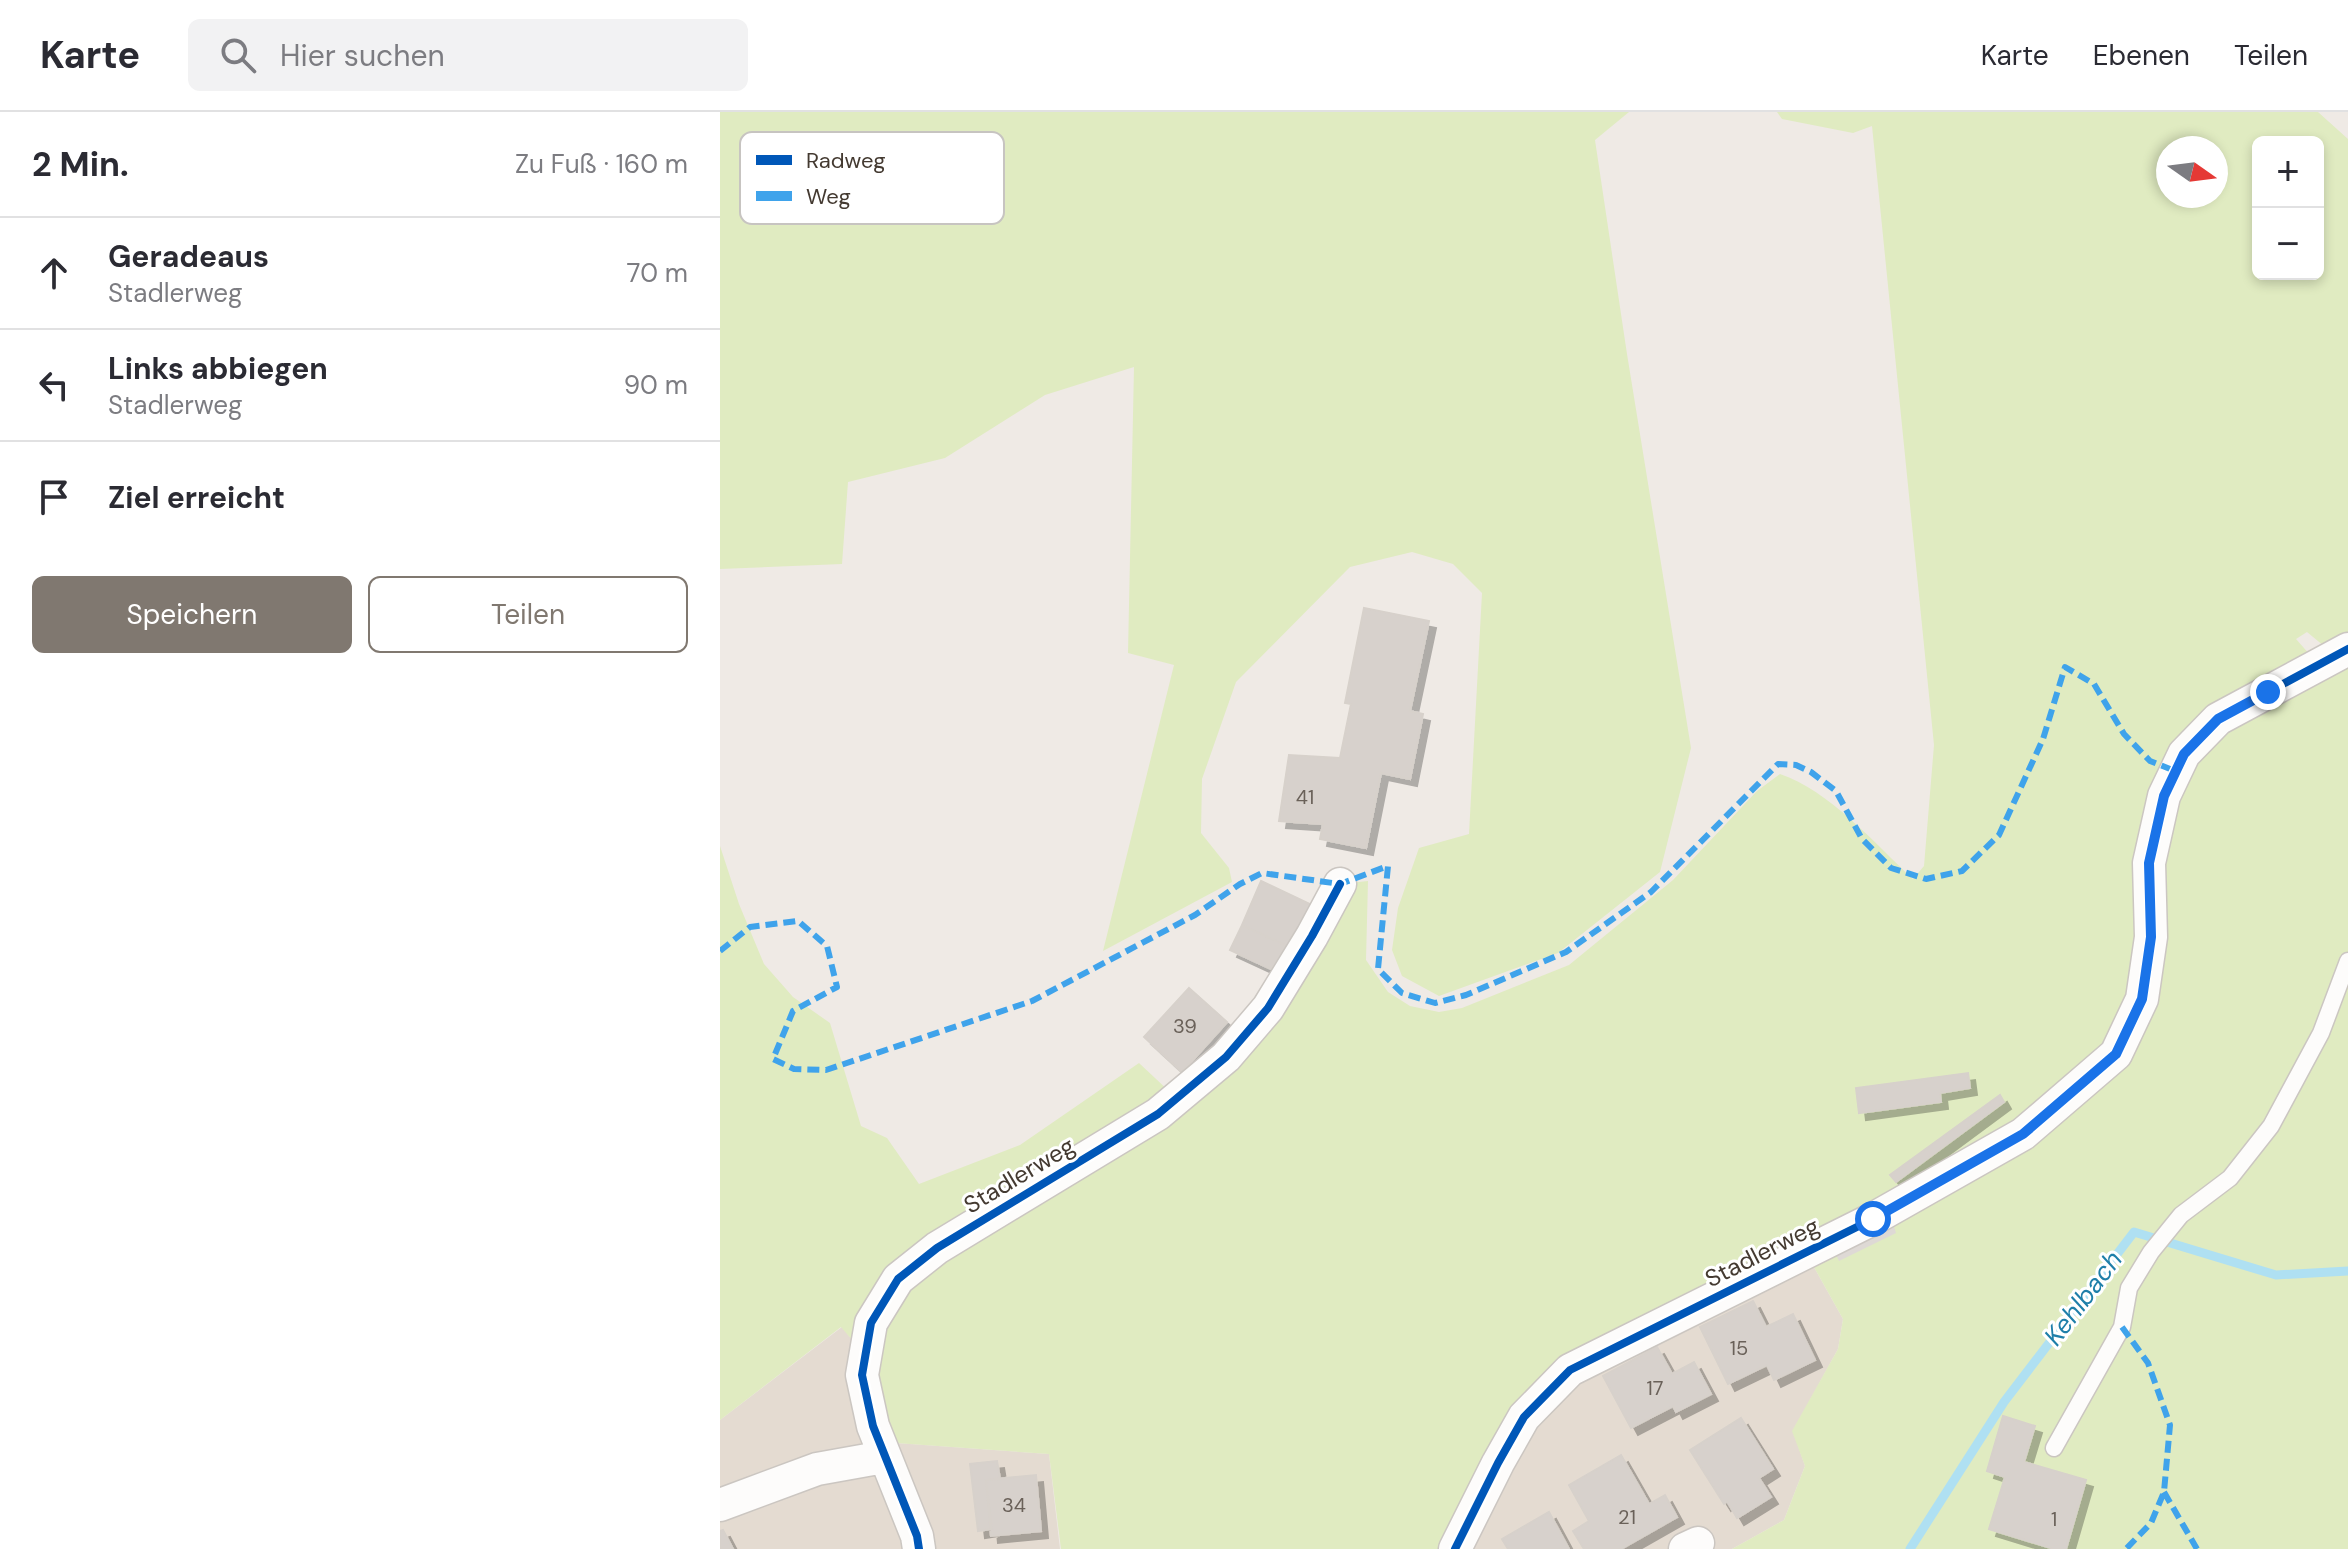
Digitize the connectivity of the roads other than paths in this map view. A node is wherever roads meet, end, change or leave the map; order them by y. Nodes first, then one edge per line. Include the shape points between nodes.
1 (2348, 649) edge
2 (1340, 884) dead end
3 (2347, 965) edge
4 (2054, 1448) dead end
5 (884, 1457) junction
6 (720, 1505) edge
7 (919, 1549) edge
8 (1455, 1549) edge

1 - 8 street, Stadlerweg via 2218,719 2184,754 2164,796 2149,863 2151,937 2142,999 2116,1054 2023,1134 1873,1219 1570,1370 1524,1417
2 - 5 street, Stadlerweg via 1268,1008 1226,1057 1158,1114 937,1248 898,1279 871,1323 862,1375
3 - 4 lane via 2321,1033 2271,1126 2230,1178 2181,1215 2129,1288 2122,1327
5 - 6 street via 817,1469
5 - 7 street, Stadlerweg

